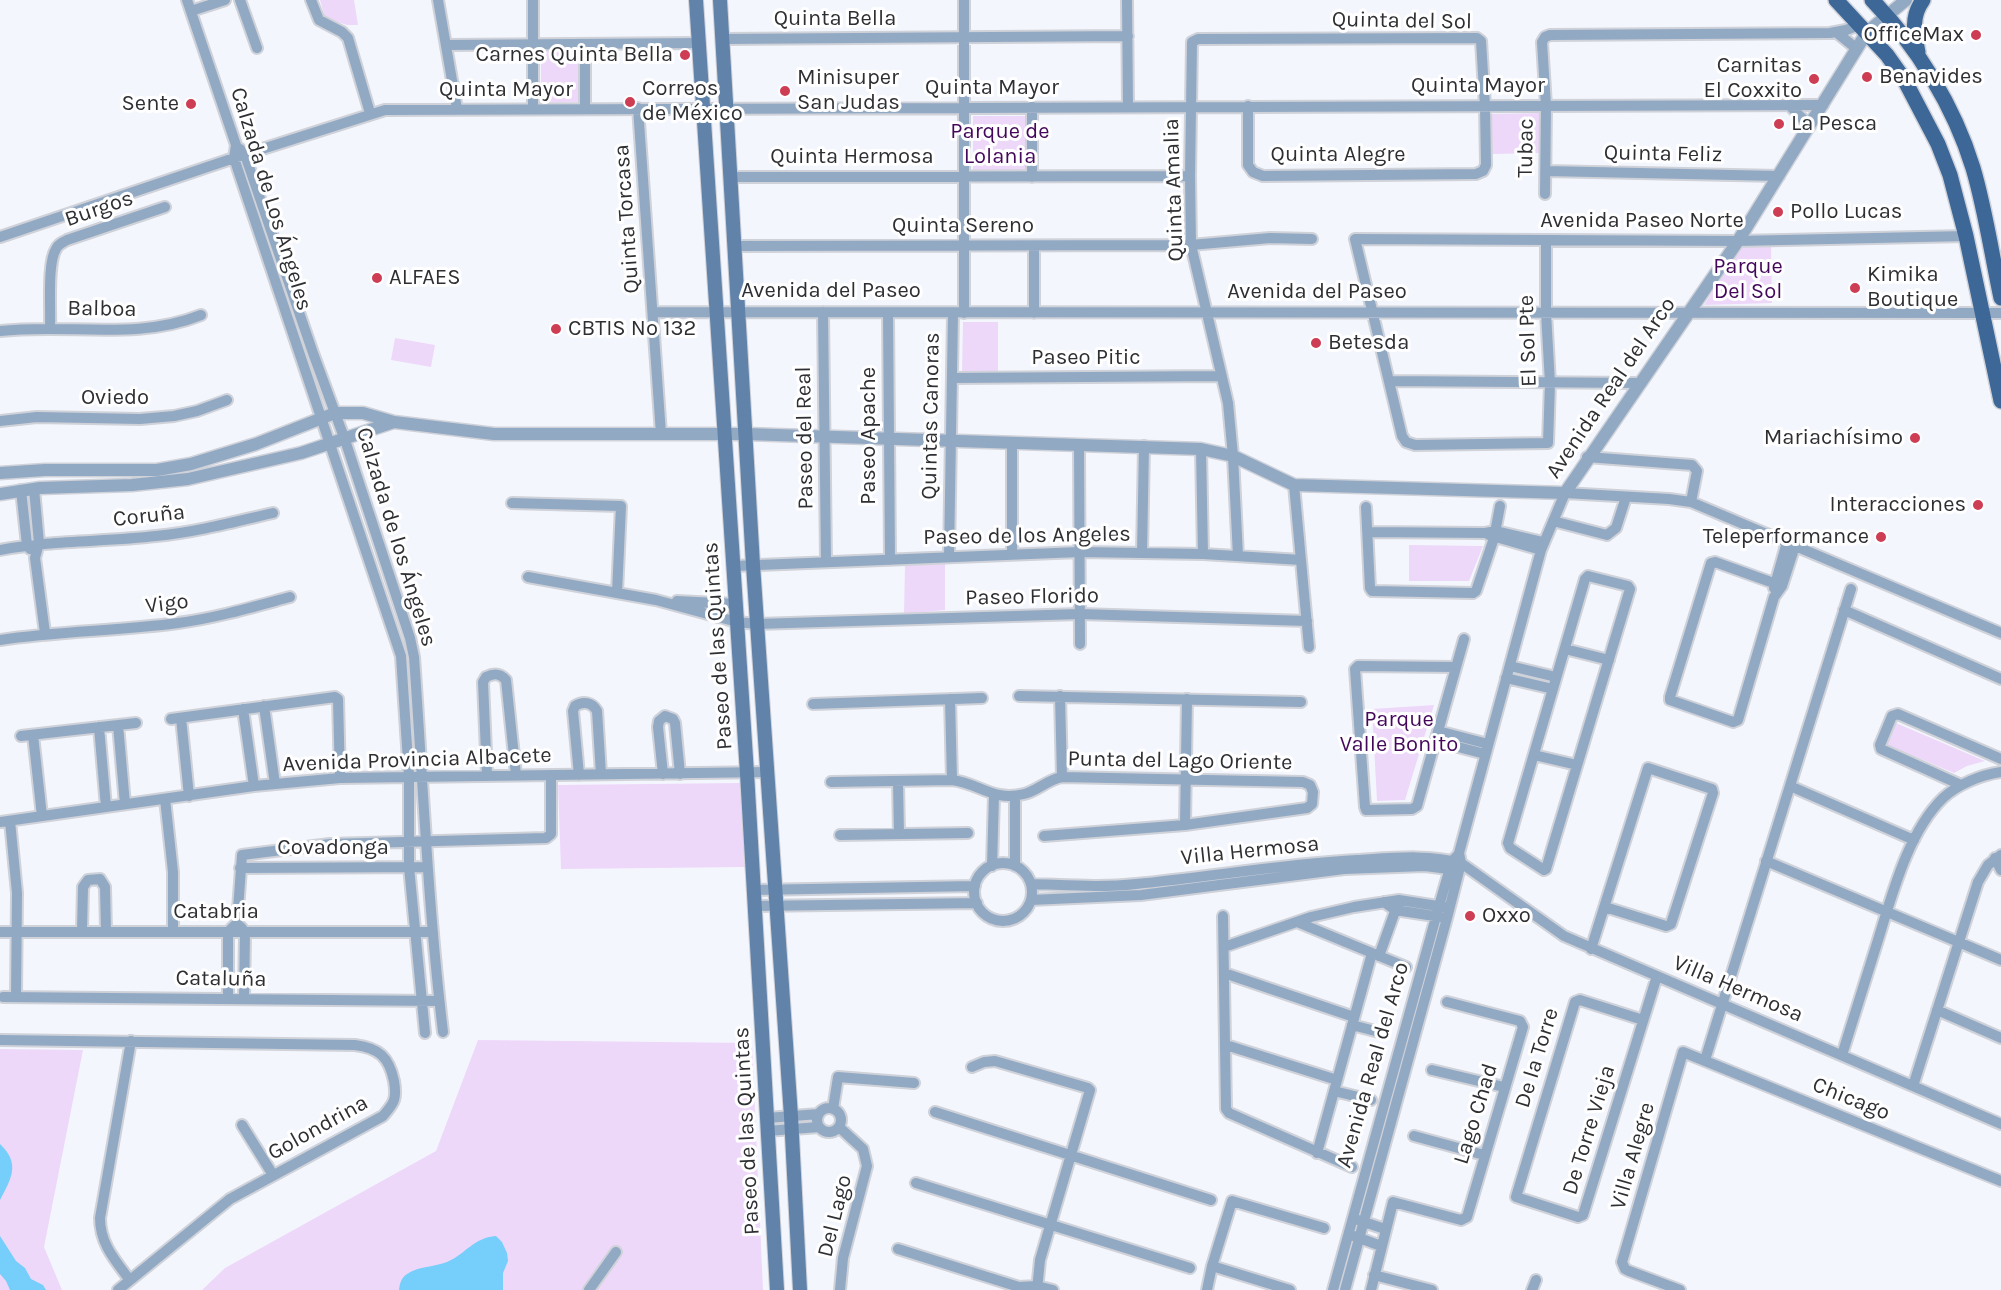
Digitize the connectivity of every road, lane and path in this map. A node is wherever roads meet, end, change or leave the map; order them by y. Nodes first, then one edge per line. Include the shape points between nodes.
1 (187, 0) edge
2 (225, 0) edge
3 (240, 0) edge
4 (310, 0) edge
5 (438, 0) edge
6 (533, 0) edge
7 (696, 0) edge
8 (720, 0) edge
9 (964, 0) edge
10 (1126, 0) edge
11 (1836, 0) edge
12 (1872, 0) edge
13 (1906, 0) edge
14 (1923, 0) edge
15 (191, 11) junction
16 (1887, 15) junction
17 (1863, 29) junction
18 (1836, 32) junction
19 (1128, 36) junction
20 (964, 37) junction
21 (722, 39) junction
22 (1198, 39) joint
23 (699, 43) junction
24 (533, 44) junction
25 (585, 44) junction
26 (446, 45) junction
27 (257, 48) dead end
28 (1857, 49) junction
29 (1919, 58) junction
30 (1790, 105) junction
31 (1823, 105) junction
32 (1248, 106) junction
33 (1485, 106) junction
34 (1546, 106) junction
35 (964, 107) junction
36 (1032, 107) junction
37 (1128, 107) junction
38 (1191, 107) junction
39 (638, 108) junction
40 (703, 108) junction
41 (726, 108) junction
42 (457, 109) junction
43 (533, 109) junction
44 (585, 109) junction
45 (370, 113) junction
46 (1810, 126) junction
47 (236, 145) joint
48 (239, 156) junction
49 (1486, 165) joint
50 (1546, 171) junction
51 (1190, 176) junction
52 (1779, 176) junction
53 (731, 177) junction
54 (964, 177) junction
55 (1032, 177) junction
56 (1545, 194) dead end
57 (165, 207) dead end
58 (1966, 236) junction
59 (0, 237) edge
60 (1312, 239) dead end
61 (1546, 240) junction
62 (1738, 241) junction
63 (1191, 245) junction
64 (735, 246) junction
65 (964, 246) junction
66 (1034, 246) junction
67 (2001, 298) edge
68 (653, 312) junction
69 (717, 312) junction
70 (739, 312) junction
71 (823, 312) junction
72 (888, 313) junction
73 (958, 313) junction
74 (1034, 313) junction
75 (1205, 313) junction
76 (1372, 313) junction
77 (1546, 313) junction
78 (1981, 313) junction
79 (2001, 313) edge
80 (1686, 314) junction
81 (201, 315) dead end
82 (50, 327) junction
83 (0, 331) edge
84 (1220, 376) junction
85 (952, 378) junction
86 (1390, 381) junction
87 (1550, 382) junction
88 (1639, 383) junction
89 (227, 400) dead end
90 (2001, 401) edge
91 (336, 413) junction
92 (321, 417) junction
93 (0, 421) edge
94 (394, 423) junction
95 (661, 434) junction
96 (725, 434) junction
97 (746, 434) junction
98 (825, 437) junction
99 (889, 439) junction
100 (345, 440) junction
101 (951, 442) junction
102 (1012, 443) junction
103 (330, 444) junction
104 (1079, 445) junction
105 (1144, 446) junction
106 (1201, 449) junction
107 (1233, 456) junction
108 (1587, 457) junction
109 (65, 470) junction
110 (0, 473) edge
111 (1294, 485) junction
112 (65, 487) junction
113 (27, 489) junction
114 (1565, 493) junction
115 (0, 494) edge
116 (1626, 497) junction
117 (1691, 502) junction
118 (512, 503) dead end
119 (1500, 506) dead end
120 (1366, 507) dead end
121 (273, 513) dead end
122 (1553, 521) junction
123 (1368, 532) junction
124 (1491, 534) junction
125 (33, 544) junction
126 (1791, 544) junction
127 (1542, 546) junction
128 (0, 550) edge
129 (1080, 552) junction
130 (1142, 553) junction
131 (1012, 554) junction
132 (1203, 554) junction
133 (949, 556) junction
134 (1238, 556) junction
135 (890, 560) junction
136 (1301, 560) junction
137 (826, 562) junction
138 (753, 565) junction
139 (734, 566) junction
140 (528, 577) dead end
141 (1778, 585) junction
142 (1851, 589) dead end
143 (617, 593) junction
144 (290, 597) dead end
145 (656, 600) junction
146 (736, 604) junction
147 (1844, 610) junction
148 (1080, 614) junction
149 (1307, 621) junction
150 (737, 622) junction
151 (757, 624) junction
152 (2000, 632) edge
153 (45, 633) junction
154 (1464, 639) dead end
155 (0, 640) edge
156 (1080, 644) dead end
157 (1309, 647) dead end
158 (1565, 649) junction
159 (1609, 660) junction
160 (1510, 666) junction
161 (1456, 668) junction
162 (1556, 677) junction
163 (1506, 678) junction
164 (2001, 679) edge
165 (1553, 689) junction
166 (1019, 696) dead end
167 (1060, 696) junction
168 (982, 698) dead end
169 (951, 699) junction
170 (1187, 699) junction
171 (1301, 702) dead end
172 (813, 704) dead end
173 (264, 706) junction
174 (243, 709) junction
175 (136, 723) dead end
176 (118, 725) junction
177 (99, 727) junction
178 (33, 735) junction
179 (21, 736) dead end
180 (1436, 736) junction
181 (1487, 749) junction
182 (1534, 755) junction
183 (2001, 759) edge
184 (1578, 765) junction
185 (767, 772) junction
186 (1999, 772) edge
187 (747, 773) junction
188 (601, 774) junction
189 (663, 774) junction
190 (680, 774) junction
191 (516, 775) junction
192 (551, 775) junction
193 (579, 775) junction
194 (409, 776) junction
195 (423, 776) junction
196 (487, 776) junction
197 (1062, 777) junction
198 (340, 778) junction
199 (952, 780) junction
200 (1185, 780) junction
201 (898, 781) junction
202 (831, 782) dead end
203 (275, 784) junction
204 (1961, 785) junction
205 (254, 786) junction
206 (1790, 786) junction
207 (994, 795) junction
208 (189, 796) junction
209 (1015, 796) junction
210 (165, 799) junction
211 (125, 804) junction
212 (106, 807) junction
213 (42, 816) junction
214 (5, 821) edge
215 (1185, 825) junction
216 (968, 833) dead end
217 (898, 834) junction
218 (840, 835) dead end
219 (1044, 836) dead end
220 (1914, 840) junction
221 (409, 843) junction
222 (425, 843) junction
223 (1998, 856) edge
224 (1766, 861) junction
225 (241, 862) junction
226 (1459, 865) junction
227 (993, 866) junction
228 (1015, 866) junction
229 (410, 867) junction
230 (427, 867) junction
231 (2001, 870) edge
232 (1031, 884) junction
233 (975, 886) junction
234 (754, 890) junction
235 (776, 898) junction
236 (1032, 900) junction
237 (976, 903) junction
238 (1397, 905) junction
239 (755, 906) junction
240 (1605, 907) junction
241 (1443, 912) junction
242 (1887, 912) junction
243 (1223, 916) dead end
244 (1297, 922) junction
245 (237, 923) junction
246 (82, 931) junction
247 (106, 931) junction
248 (0, 932) edge
249 (16, 932) junction
250 (173, 932) junction
251 (228, 932) junction
252 (245, 932) junction
253 (414, 932) junction
254 (433, 932) junction
255 (1959, 943) junction
256 (1224, 947) junction
257 (1591, 949) junction
258 (1376, 955) junction
259 (2001, 960) edge
260 (1406, 967) dead end
261 (1224, 973) junction
262 (1657, 976) junction
263 (3, 997) dead end
264 (16, 997) junction
265 (228, 999) junction
266 (244, 999) junction
267 (421, 1000) junction
268 (439, 1000) junction
269 (1447, 1002) dead end
270 (1723, 1004) junction
271 (1937, 1010) junction
272 (1643, 1020) junction
273 (1353, 1021) junction
274 (443, 1032) dead end
275 (1379, 1032) dead end
276 (425, 1033) dead end
277 (2001, 1038) edge
278 (0, 1040) edge
279 (131, 1041) junction
280 (1226, 1045) junction
281 (1407, 1046) junction
282 (1687, 1053) joint
283 (1842, 1055) junction
284 (1705, 1060) junction
285 (972, 1067) dead end
286 (1432, 1070) dead end
287 (914, 1083) dead end
288 (1335, 1086) junction
289 (1913, 1086) junction
290 (1504, 1087) junction
291 (1371, 1100) dead end
292 (833, 1109) junction
293 (935, 1112) dead end
294 (819, 1114) junction
295 (791, 1123) junction
296 (767, 1124) junction
297 (2001, 1124) edge
298 (242, 1125) dead end
299 (819, 1127) junction
300 (839, 1127) junction
301 (1414, 1136) dead end
302 (1317, 1153) junction
303 (1484, 1155) junction
304 (1070, 1156) junction
305 (1352, 1167) dead end
306 (273, 1175) junction
307 (2001, 1181) edge
308 (916, 1183) dead end
309 (1516, 1195) joint
310 (1211, 1200) dead end
311 (1352, 1218) junction
312 (1364, 1222) junction
313 (1052, 1223) junction
314 (1324, 1228) dead end
315 (1385, 1229) junction
316 (1348, 1234) junction
317 (1359, 1238) junction
318 (1381, 1246) junction
319 (898, 1249) dead end
320 (616, 1252) dead end
321 (1212, 1266) junction
322 (1190, 1268) dead end
323 (1374, 1275) junction
324 (129, 1279) junction
325 (1021, 1288) edge
326 (1037, 1288) edge
327 (118, 1290) edge
328 (589, 1290) edge
329 (777, 1290) edge
330 (800, 1290) edge
331 (840, 1290) edge
332 (1053, 1290) edge
333 (1207, 1290) edge
334 (1290, 1290) edge
335 (1333, 1290) edge
336 (1345, 1290) edge
337 (1371, 1290) edge
338 (1432, 1290) edge
339 (1680, 1290) edge

1 - 15 street, Calzada de Los Ángeles
2 - 15 street
3 - 27 street
4 - 45 street via 320,20 348,38
5 - 26 street
6 - 24 street
7 - 23 main road, Paseo de las Quintas
8 - 21 main road, Paseo de las Quintas
9 - 20 street, Quintas Canoras
10 - 19 street
11 - 17 main road
12 - 16 main road
13 - 16 street, Avenida Real del Arco
14 - 29 main road via 1914,20
15 - 47 street, Calzada de Los Ángeles
16 - 17 street, Avenida Real del Arco
16 - 29 main road
17 - 18 street
17 - 28 street, Avenida Real del Arco
17 - 58 main road via 1904,79 1938,144
18 - 28 street
18 - 34 street, Tubac via 1550,34 1542,42
19 - 20 street, Quinta Bella
19 - 37 street
20 - 21 street, Quinta Bella
20 - 35 street, Quintas Canoras
21 - 41 main road, Paseo de las Quintas
22 - 33 street, Quinta del Sol via 1477,38 1482,45
22 - 38 street, Quinta Amalia via 1192,42
23 - 25 street
23 - 40 main road, Paseo de las Quintas
24 - 25 street
24 - 26 street
24 - 43 street
25 - 44 street
26 - 42 street
28 - 31 street, Avenida Real del Arco
29 - 67 main road via 1963,138 1974,169
30 - 31 street, Quinta Mayor
30 - 34 street, Quinta Mayor
30 - 46 street
31 - 46 street, Avenida Real del Arco
32 - 33 street, Quinta Mayor
32 - 38 street, Quinta Mayor
32 - 49 street, Quinta Alegre via 1248,165 1263,176 1476,174
33 - 34 street, Quinta Mayor
33 - 49 street, Quinta del Sol
34 - 50 street, Tubac
35 - 36 street, Quinta Mayor
35 - 41 street, Quinta Mayor
35 - 54 street, Quintas Canoras
36 - 37 street, Quinta Mayor
36 - 55 street
37 - 38 street, Quinta Mayor
38 - 51 street, Quinta Amalia
39 - 40 street, Quinta Mayor
39 - 44 street, Quinta Mayor
39 - 68 street, Quinta Torcasa
40 - 41 street, Quinta Mayor
40 - 69 main road, Paseo de las Quintas
41 - 53 main road, Paseo de las Quintas
42 - 43 street, Quinta Mayor
42 - 45 street, Quinta Mayor
43 - 44 street, Quinta Mayor
45 - 48 street, Quinta Mayor
46 - 52 street, Avenida Real del Arco
47 - 48 street, Calzada de los Ángeles
48 - 59 street, Quinta Mayor
48 - 91 street, Calzada de los Ángeles
48 - 92 street, Calzada de Los Ángeles
50 - 52 street, Quinta Feliz
50 - 56 street, Tubac
51 - 55 street, Quinta Hermosa
51 - 63 street, Quinta Amalia
52 - 62 street, Avenida Real del Arco
53 - 54 street, Quinta Hermosa
53 - 64 main road, Paseo de las Quintas
54 - 55 street, Quinta Hermosa
54 - 65 street, Quintas Canoras
57 - 82 street, Burgos via 59,245 52,262
58 - 62 street, Avenida Paseo Norte
58 - 78 main road
60 - 63 street via 1270,238
61 - 62 street, Avenida Paseo Norte
61 - 76 street, Avenida Paseo Norte via 1355,239
61 - 77 street, El Sol Pte
62 - 80 street, Avenida Real del Arco
63 - 66 street, Quinta Sereno
63 - 75 street, Quinta Amalia
64 - 65 street, Quinta Sereno
64 - 70 main road, Paseo de las Quintas
65 - 66 street, Quinta Sereno
65 - 73 street, Quintas Canoras
66 - 74 street
68 - 69 street, Avenida del Paseo
68 - 95 street, Quinta Torcasa
69 - 70 street, Avenida del Paseo
69 - 96 main road, Paseo de las Quintas
70 - 71 street, Avenida del Paseo
70 - 97 main road, Paseo de las Quintas
71 - 72 street, Avenida del Paseo
71 - 98 street, Paseo del Real
72 - 73 street, Avenida del Paseo
72 - 99 street, Paseo Apache
73 - 74 street, Avenida del Paseo
73 - 85 street, Quintas Canoras
74 - 75 street, Avenida del Paseo
75 - 76 street, Avenida del Paseo
75 - 84 street, Quinta Amalia
76 - 77 street, Avenida del Paseo
76 - 86 street
77 - 80 street, Avenida del Paseo
77 - 87 street, El Sol Pte
78 - 79 street, Avenida del Paseo
78 - 80 street, Avenida del Paseo
78 - 90 main road
80 - 88 street, Avenida Real del Arco
81 - 82 street, Balboa via 144,329
82 - 83 street, Balboa
84 - 85 street, Paseo Pitic
84 - 107 street, Quinta Amalia via 1228,403
85 - 101 street, Quintas Canoras
86 - 87 street
86 - 87 street, El Sol Pte via 1402,436 1410,444 1548,443
87 - 88 street
88 - 108 street, Avenida Real del Arco
89 - 93 street, Oviedo via 174,416
91 - 92 street
91 - 94 street via 363,413
91 - 100 street, Calzada de los Ángeles
92 - 103 street, Calzada de Los Ángeles
92 - 109 street via 256,444 191,464 157,470
94 - 95 street via 494,434
94 - 100 street
95 - 96 street
96 - 97 street
96 - 139 main road, Paseo de las Quintas
97 - 98 street
97 - 138 main road, Paseo de las Quintas
98 - 99 street
98 - 137 street, Paseo del Real
99 - 101 street
99 - 135 street, Paseo Apache
100 - 103 street
100 - 195 street, Calzada de los Ángeles via 410,638
101 - 102 street
101 - 133 street, Quintas Canoras
102 - 104 street
102 - 131 street
103 - 112 street via 188,479
103 - 194 street, Calzada de los Ángeles via 401,656
104 - 105 street
104 - 129 street
105 - 106 street
105 - 130 street
106 - 107 street
106 - 132 street
107 - 111 street
107 - 134 street, Quinta Amalia
108 - 114 street, Avenida Real del Arco
108 - 117 street via 1692,465 1697,471
109 - 110 street
109 - 112 street
111 - 114 street
111 - 136 street
112 - 113 street
113 - 115 street
113 - 125 street
114 - 116 street
114 - 122 street, Avenida Real del Arco
116 - 117 street
116 - 122 street via 1616,528 1607,535
117 - 126 street
118 - 143 street via 621,506
119 - 124 street
120 - 123 street
121 - 125 street, Coruña via 156,536
122 - 127 street, Avenida Real del Arco
123 - 124 street
123 - 124 street via 1372,591 1473,593
124 - 127 street
125 - 128 street, Coruña
125 - 153 street
126 - 141 street
126 - 152 street
127 - 160 street, Avenida Real del Arco
129 - 130 street, Paseo de los Angeles
129 - 131 street, Paseo de los Angeles
129 - 148 street
130 - 132 street, Paseo de los Angeles
131 - 133 street, Paseo de los Angeles
132 - 134 street, Paseo de los Angeles
133 - 135 street, Paseo de los Angeles
134 - 136 street, Paseo de los Angeles
135 - 137 street, Paseo de los Angeles
136 - 149 street
137 - 138 street, Paseo de los Angeles
138 - 139 street, Paseo de los Angeles
138 - 151 main road, Paseo de las Quintas
139 - 146 main road, Paseo de las Quintas
140 - 143 street
141 - 141 street via 1711,563 1670,700 1737,721
142 - 147 street
143 - 145 street
144 - 153 street, Vigo via 176,623
145 - 146 street
145 - 150 street, Paseo Florido
146 - 150 main road, Paseo de las Quintas
147 - 164 street
147 - 206 street
148 - 149 street, Paseo Florido
148 - 151 street, Paseo Florido
148 - 156 street
149 - 157 street
150 - 151 street, Paseo Florido
150 - 187 main road, Paseo de las Quintas
151 - 185 main road, Paseo de las Quintas
153 - 155 street, Vigo
154 - 161 street
158 - 159 street
158 - 159 street via 1586,577 1628,586
158 - 162 street
159 - 184 street
160 - 162 street
160 - 163 street, Avenida Real del Arco
161 - 180 street
161 - 180 street via 1355,669 1365,809 1416,808
162 - 165 street
163 - 165 street
163 - 181 street, Avenida Real del Arco
165 - 182 street
166 - 167 street
167 - 170 street
167 - 197 street
168 - 169 street
169 - 172 street
169 - 199 street
170 - 171 street
170 - 200 street
173 - 174 street
173 - 198 street via 338,699
173 - 203 street
174 - 205 street
174 - 208 street via 176,718
175 - 176 street
176 - 177 street
176 - 211 street
177 - 178 street
177 - 212 street
178 - 179 street
178 - 213 street
180 - 181 street
181 - 226 street, Avenida Real del Arco
182 - 184 street
182 - 184 street via 1508,845 1544,870
183 - 204 street via 1898,714 1892,716 1881,749
185 - 187 street, Avenida Provincia Albacete
185 - 235 main road, Paseo de las Quintas
186 - 204 street
187 - 190 street, Avenida Provincia Albacete
187 - 234 main road, Paseo de las Quintas
188 - 189 street, Avenida Provincia Albacete
188 - 193 street, Avenida Provincia Albacete
188 - 193 street via 597,711 585,703 575,706 573,711
189 - 190 street, Avenida Provincia Albacete
189 - 190 street via 658,727 665,716 675,723
191 - 192 street, Avenida Provincia Albacete
191 - 196 street, Avenida Provincia Albacete
191 - 196 street via 506,680 497,674 483,682
192 - 193 street, Avenida Provincia Albacete
192 - 222 street via 549,838
194 - 195 street, Avenida Provincia Albacete
194 - 198 street, Avenida Provincia Albacete
194 - 221 street, Calzada de los Ángeles
195 - 196 street, Avenida Provincia Albacete
195 - 222 street, Calzada de los Ángeles
197 - 200 street, Punta del Lago Oriente
197 - 209 street, Punta del Lago Oriente
198 - 203 street, Avenida Provincia Albacete
199 - 201 street
199 - 207 street
200 - 215 street
200 - 215 street, Punta del Lago Oriente via 1303,782 1310,785 1313,799 1307,807
201 - 202 street
201 - 217 street
203 - 205 street, Avenida Provincia Albacete
204 - 220 street via 1941,799
205 - 208 street, Avenida Provincia Albacete
206 - 220 street
206 - 224 street
207 - 209 street
207 - 227 street
208 - 210 street, Avenida Provincia Albacete
209 - 228 street
210 - 211 street, Avenida Provincia Albacete
210 - 250 street via 172,863
211 - 212 street, Avenida Provincia Albacete
212 - 213 street, Avenida Provincia Albacete
213 - 214 street, Avenida Provincia Albacete
214 - 249 street via 17,893
215 - 219 street, Punta del Lago Oriente
216 - 217 street
217 - 218 street
220 - 242 street
221 - 222 street
221 - 225 street via 316,845
221 - 229 street, Calzada de los Ángeles
222 - 230 street, Calzada de los Ángeles
223 - 231 street
223 - 255 street via 1982,872
224 - 242 street
224 - 270 street
225 - 229 street, Covadonga
225 - 245 street
226 - 232 street, Villa Hermosa via 1408,858 1315,862 1134,884
226 - 236 street, Villa Hermosa via 1344,868 1141,895
226 - 241 street, Avenida Real del Arco
226 - 257 street, Villa Hermosa via 1552,929
227 - 228 street
227 - 233 street via 981,873
228 - 232 street
229 - 230 street, Covadonga
229 - 253 street, Calzada de los Ángeles
230 - 254 street, Calzada de los Ángeles
232 - 236 street
233 - 235 street
233 - 237 street
234 - 235 street
234 - 239 main road, Paseo de las Quintas
235 - 237 street
235 - 239 street
235 - 295 main road, Paseo de las Quintas
236 - 237 street via 1020,916 1002,921 989,917
238 - 241 street
238 - 244 street via 1384,903 1329,912
238 - 258 street
239 - 296 main road, Paseo de las Quintas
240 - 240 street via 1666,926 1671,924 1712,789 1648,768
240 - 257 street
241 - 281 street, Avenida Real del Arco
242 - 255 street
242 - 283 street
243 - 256 street
244 - 256 street
244 - 258 street
245 - 251 street
245 - 252 street
246 - 247 street, Catabria
246 - 247 street via 83,887 95,878 105,887
246 - 249 street, Catabria
247 - 250 street, Catabria
248 - 249 street, Catabria
249 - 264 street
250 - 251 street, Catabria
251 - 252 street, Catabria
251 - 265 street
252 - 253 street, Catabria
252 - 266 street
253 - 254 street, Catabria
253 - 267 street, Calzada de los Ángeles
254 - 268 street, Calzada de los Ángeles
255 - 259 street
255 - 271 street
256 - 261 street
257 - 262 street, Villa Hermosa
258 - 260 street
258 - 273 street
261 - 273 street
261 - 280 street
262 - 270 street, Villa Hermosa
262 - 272 street
263 - 264 street, Cataluña
264 - 265 street, Cataluña
265 - 266 street, Cataluña
266 - 267 street, Cataluña
267 - 268 street, Cataluña
267 - 276 street, Calzada de los Ángeles
268 - 274 street, Calzada de los Ángeles
269 - 290 street, Lago Chad via 1522,1022
270 - 283 street, Villa Hermosa
270 - 284 street
271 - 277 street
271 - 289 street
272 - 309 street, De la Torre via 1580,1000 1575,1002
272 - 309 street, De Torre Vieja via 1583,1215 1578,1217
273 - 275 street
273 - 288 street
278 - 279 street, Golondrina
279 - 306 street, Golondrina via 355,1044 382,1055 391,1067 396,1089 394,1101 383,1116
279 - 324 street via 100,1218 106,1249
280 - 288 street
280 - 302 street via 1229,1113
281 - 311 street, Avenida Real del Arco
281 - 312 street, Avenida Real del Arco
282 - 284 street, Chicago
282 - 339 street, Villa Alegre via 1682,1054 1622,1262 1629,1271
283 - 289 street, Villa Hermosa
284 - 307 street, Chicago
285 - 304 street via 995,1061 1089,1089
286 - 290 street
287 - 292 street via 838,1077
288 - 291 street
288 - 302 street
289 - 297 street, Villa Hermosa
290 - 303 street, Lago Chad
292 - 294 street
292 - 300 street via 841,1117
293 - 304 street
294 - 295 street
294 - 299 street
295 - 296 street
295 - 299 street
295 - 330 main road, Paseo de las Quintas
296 - 329 main road, Paseo de las Quintas
298 - 306 street
299 - 300 street via 826,1132
300 - 331 street, Del Lago via 863,1149 867,1166 843,1258
301 - 303 street
302 - 305 street
303 - 315 street, Lago Chad via 1466,1219 1396,1202 1392,1203
304 - 310 street
304 - 313 street
306 - 324 street, Golondrina via 230,1198
308 - 313 street
311 - 312 street
311 - 316 street, Avenida Real del Arco
312 - 315 street
312 - 317 street, Avenida Real del Arco
313 - 322 street
313 - 326 street via 1040,1260
314 - 321 street via 1233,1200
315 - 318 street
316 - 317 street
316 - 335 street, Avenida Real del Arco
317 - 318 street
317 - 336 street, Avenida Real del Arco
318 - 323 street
319 - 325 street
320 - 328 street
321 - 333 street
321 - 334 street
323 - 337 street
323 - 338 street
324 - 327 street, Golondrina
325 - 326 street
326 - 332 street

